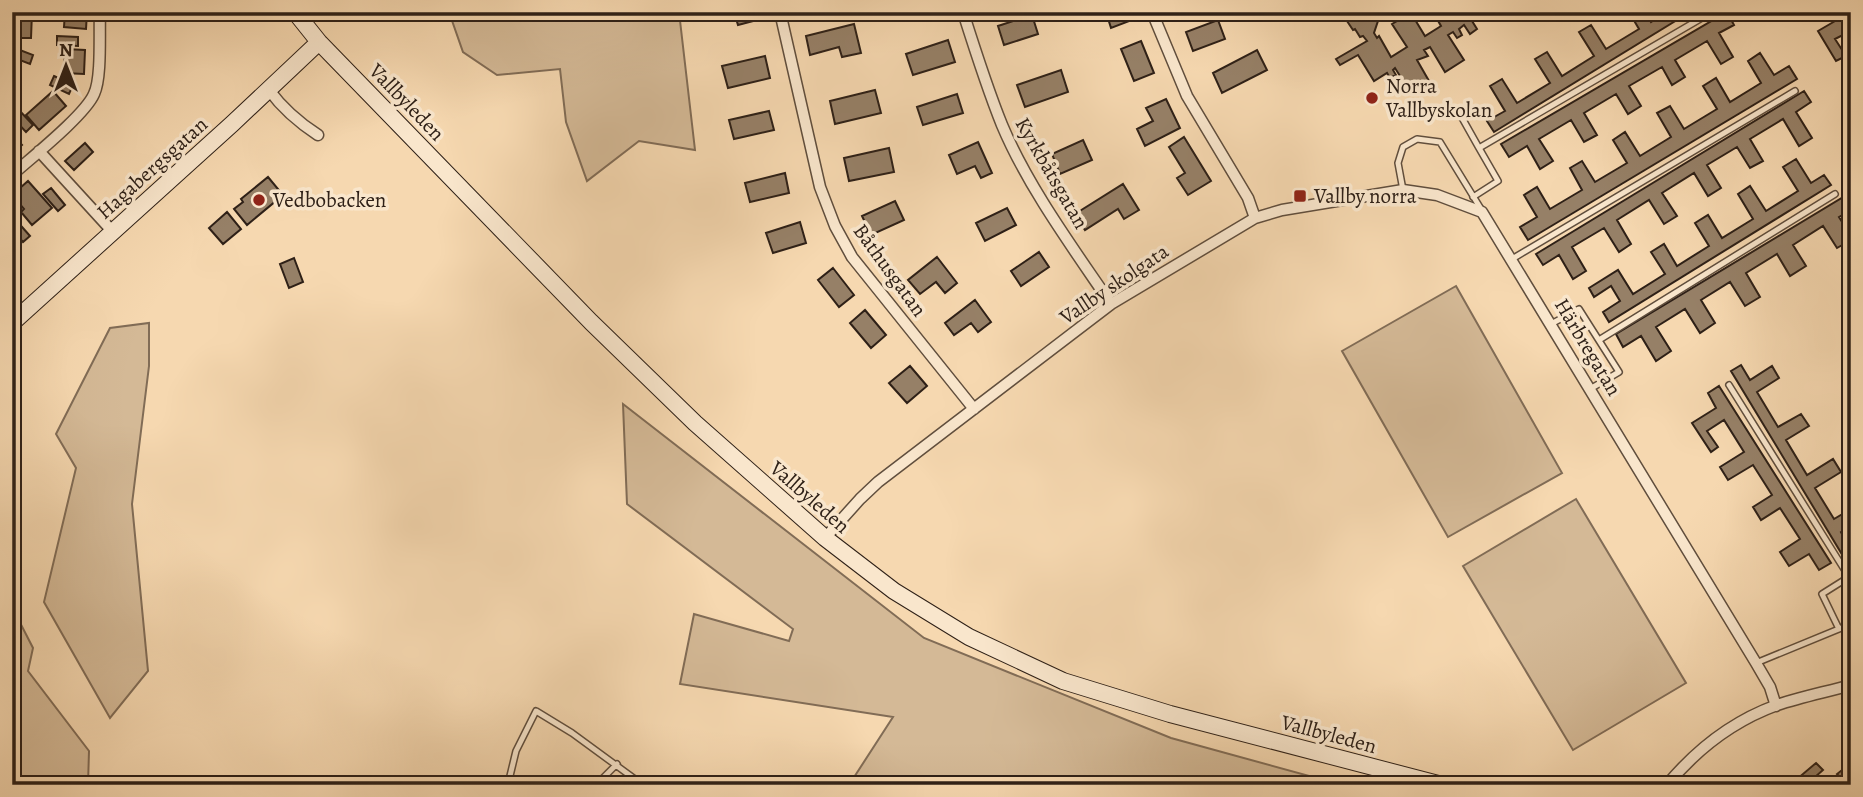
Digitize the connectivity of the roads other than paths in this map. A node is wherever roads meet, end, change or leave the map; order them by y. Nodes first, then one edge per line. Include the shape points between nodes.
1 (100, 12) edge
2 (295, 12) edge
3 (780, 12) edge
4 (963, 12) edge
5 (1152, 12) edge
6 (1712, 12) edge
7 (319, 42) junction
8 (269, 90) junction
9 (1795, 91) dead end
10 (1461, 116) dead end
11 (318, 135) dead end
12 (1479, 148) junction
13 (39, 151) junction
14 (12, 175) edge
15 (1403, 190) junction
16 (1836, 194) dead end
17 (1473, 197) junction
18 (1482, 212) junction
19 (1255, 218) junction
20 (113, 232) junction
21 (1511, 259) junction
22 (1111, 304) junction
23 (12, 323) edge
24 (1551, 324) junction
25 (1599, 340) junction
26 (1729, 385) dead end
27 (1590, 389) junction
28 (974, 409) junction
29 (825, 538) junction
30 (1850, 576) edge
31 (1851, 624) edge
32 (1839, 629) junction
33 (1756, 663) junction
34 (1851, 685) edge
35 (1776, 706) junction
36 (617, 764) junction
37 (509, 780) dead end
38 (596, 785) edge
39 (643, 785) edge
40 (1442, 785) edge
41 (1667, 785) edge

1 - 13 street via 94,94
2 - 7 main road, Vallbyleden
3 - 28 street, Båthusgatan via 820,187 835,226 852,257
4 - 22 street, Kyrkbåtsgatan via 1018,158
5 - 19 street via 1188,96
6 - 12 lane
7 - 8 main road, Hagabergsgatan
7 - 29 main road, Vallbyleden via 695,423
8 - 11 street via 282,108
8 - 20 main road, Hagabergsgatan
9 - 21 lane
10 - 12 lane
12 - 17 lane via 1498,181
13 - 14 street
13 - 20 street
15 - 17 lane via 1398,163 1403,147 1418,139 1440,142
15 - 18 street via 1437,195
15 - 19 street
16 - 25 lane
17 - 18 lane
18 - 21 street, Härbregatan
19 - 22 street, Vallby skolgata
20 - 23 main road, Hagabergsgatan
21 - 24 street, Härbregatan
22 - 28 street, Vallby skolgata
24 - 25 lane via 1579,309
24 - 27 street, Härbregatan
25 - 27 lane via 1619,372
26 - 30 lane
27 - 33 street, Härbregatan
28 - 29 street, Vallby skolgata via 878,482
29 - 40 main road, Vallbyleden via 920,609 1063,681 1170,714
30 - 32 lane via 1822,594
31 - 32 lane
32 - 33 lane
33 - 35 street, Härbregatan
34 - 35 street
35 - 41 street via 1709,743
36 - 37 lane via 536,712 516,751
36 - 38 lane
36 - 39 lane

